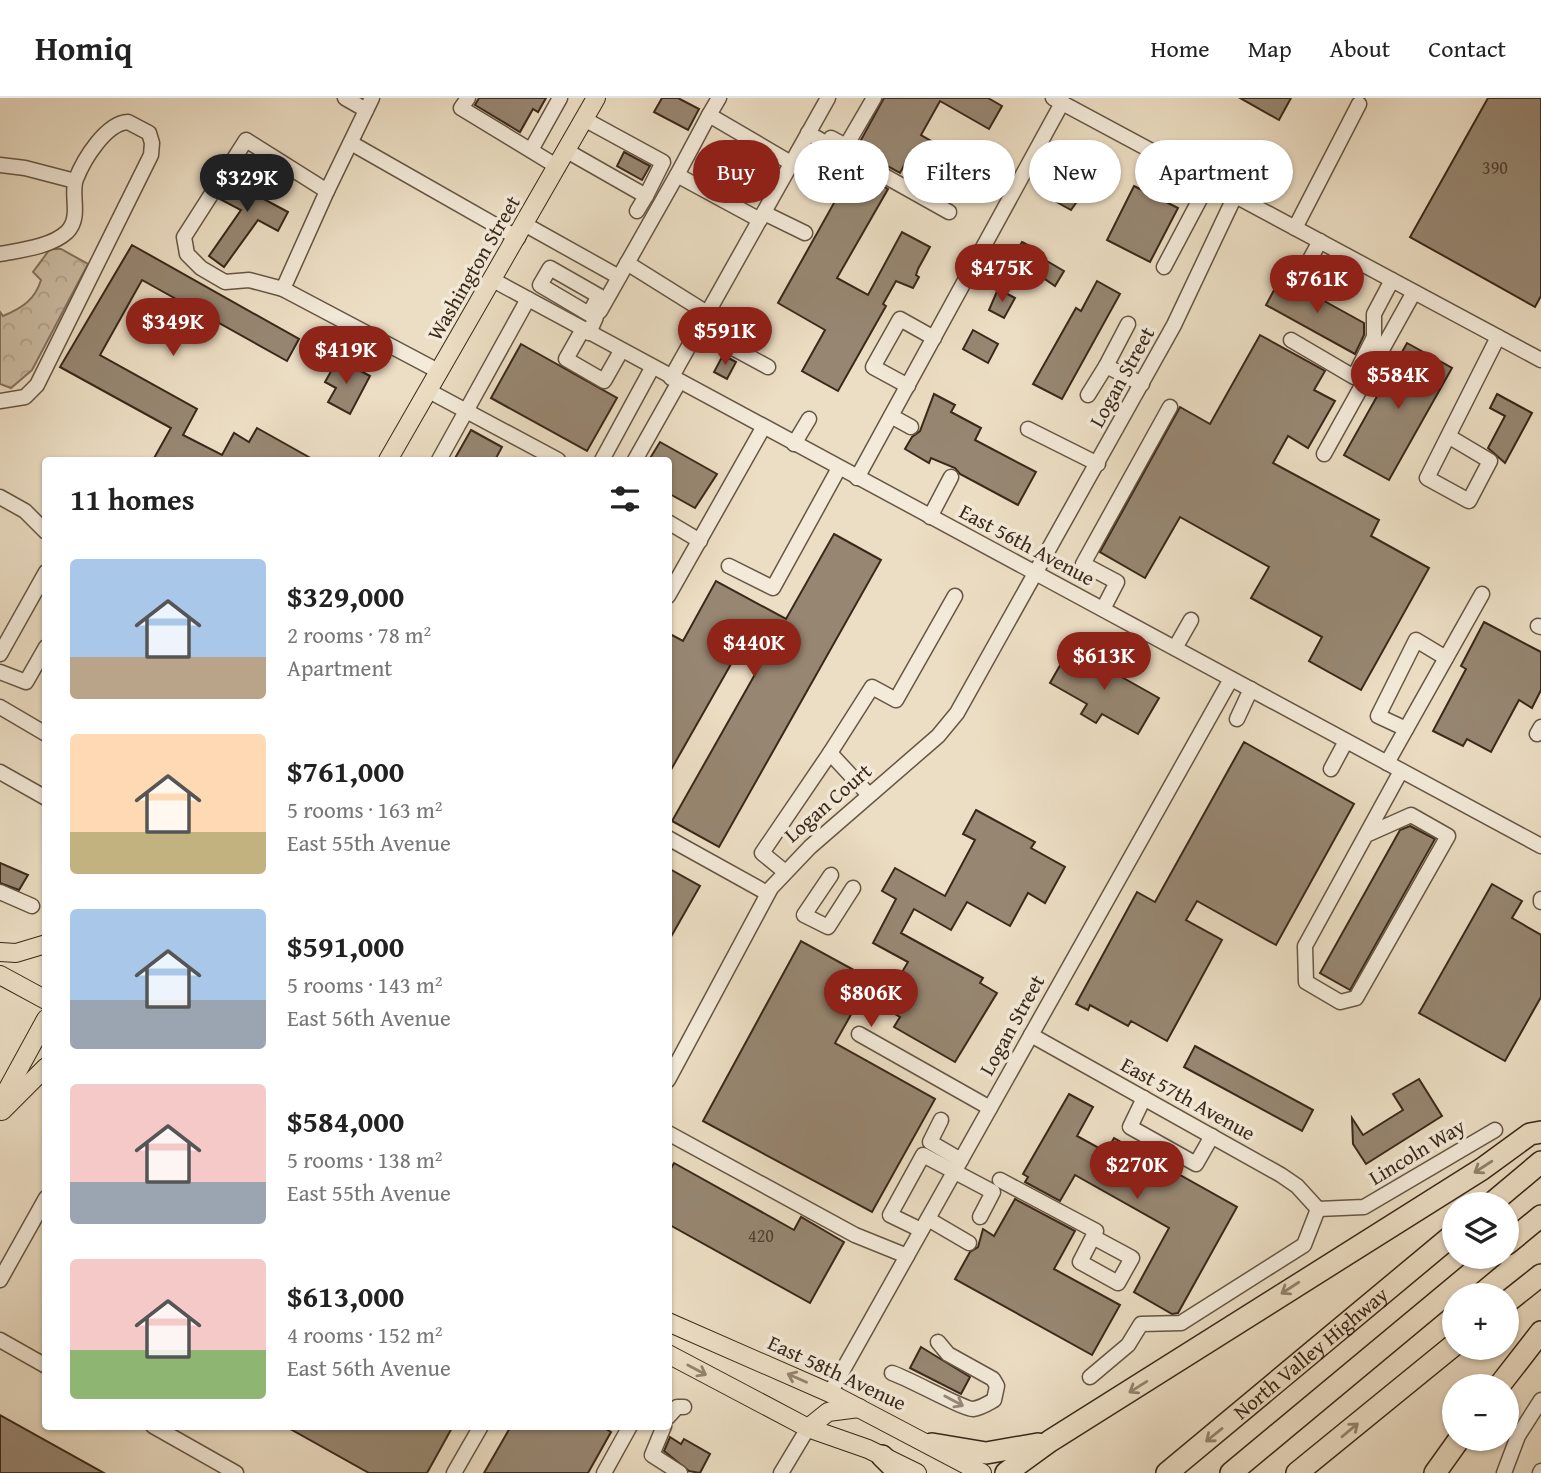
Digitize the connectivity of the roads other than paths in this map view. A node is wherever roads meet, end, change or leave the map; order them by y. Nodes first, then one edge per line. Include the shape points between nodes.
1 (345, 98) edge
2 (468, 98) edge
3 (560, 98) edge
4 (596, 98) edge
5 (719, 98) edge
6 (828, 98) edge
7 (874, 98) edge
8 (1058, 101) edge
9 (369, 104) edge
10 (1359, 104) dead end
11 (709, 115) junction
12 (584, 119) junction
13 (810, 130) junction
14 (805, 140) edge
15 (1135, 142) edge
16 (351, 143) junction
17 (531, 150) junction
18 (794, 158) edge
19 (563, 159) junction
20 (794, 160) edge
21 (0, 165) edge
22 (677, 175) junction
23 (75, 181) junction
24 (327, 191) junction
25 (646, 196) junction
26 (1198, 203) edge
27 (1232, 203) edge
28 (1248, 203) edge
29 (638, 211) dead end
30 (948, 212) dead end
31 (762, 216) junction
32 (1295, 228) junction
33 (522, 231) junction
34 (805, 233) dead end
35 (1320, 241) junction
36 (0, 254) edge
37 (627, 263) junction
38 (1164, 267) dead end
39 (1302, 274) dead end
40 (619, 277) junction
41 (493, 280) junction
42 (1392, 280) junction
43 (283, 289) junction
44 (1413, 292) junction
45 (528, 299) junction
46 (707, 313) junction
47 (1128, 324) dead end
48 (698, 329) junction
49 (586, 331) junction
50 (1497, 337) junction
51 (934, 338) junction
52 (1291, 340) dead end
53 (621, 351) junction
54 (1541, 360) edge
55 (1106, 366) junction
56 (768, 367) dead end
57 (652, 368) junction
58 (440, 372) junction
59 (675, 380) junction
60 (1142, 384) junction
61 (908, 386) junction
62 (429, 391) junction
63 (1088, 395) dead end
64 (0, 401) edge
65 (1170, 407) dead end
66 (467, 412) junction
67 (891, 416) junction
68 (809, 419) dead end
69 (911, 427) dead end
70 (764, 428) junction
71 (1028, 429) dead end
72 (1448, 436) junction
73 (794, 444) junction
74 (1324, 454) dead end
75 (390, 457) edge
76 (441, 457) edge
77 (552, 457) edge
78 (604, 457) edge
79 (636, 457) edge
80 (1098, 464) junction
81 (839, 468) junction
82 (951, 477) dead end
83 (857, 478) junction
84 (0, 497) edge
85 (930, 517) junction
86 (672, 524) edge
87 (42, 528) edge
88 (700, 541) junction
89 (729, 566) dead end
90 (1037, 574) junction
91 (42, 579) edge
92 (672, 589) edge
93 (1482, 594) dead end
94 (955, 596) dead end
95 (1103, 609) junction
96 (1191, 620) dead end
97 (1175, 649) junction
98 (0, 654) edge
99 (42, 654) edge
100 (1446, 658) junction
101 (0, 672) edge
102 (1231, 679) junction
103 (1251, 689) junction
104 (0, 707) edge
105 (1237, 719) dead end
106 (1406, 729) junction
107 (42, 732) edge
108 (1346, 741) junction
109 (830, 753) junction
110 (1387, 763) junction
111 (1331, 769) dead end
112 (1401, 771) junction
113 (0, 772) edge
114 (869, 795) junction
115 (42, 796) edge
116 (1366, 835) junction
117 (672, 840) edge
118 (1541, 846) edge
119 (784, 871) junction
120 (831, 875) dead end
121 (853, 888) dead end
122 (0, 892) edge
123 (767, 893) junction
124 (32, 906) dead end
125 (42, 945) edge
126 (0, 952) edge
127 (0, 975) edge
128 (42, 998) edge
129 (42, 1026) edge
130 (859, 1034) dead end
131 (1031, 1035) junction
132 (42, 1071) edge
133 (672, 1072) edge
134 (1144, 1098) junction
135 (0, 1103) edge
136 (990, 1108) junction
137 (0, 1113) edge
138 (942, 1121) dead end
139 (1495, 1130) dead end
140 (1541, 1132) edge
141 (672, 1135) edge
142 (1212, 1136) junction
143 (1541, 1162) edge
144 (958, 1166) junction
145 (1000, 1180) junction
146 (1505, 1192) edge
147 (42, 1205) edge
148 (1318, 1209) junction
149 (1541, 1216) edge
150 (980, 1217) dead end
151 (924, 1225) junction
152 (1519, 1234) edge
153 (1093, 1237) dead end
154 (969, 1243) dead end
155 (1442, 1244) edge
156 (907, 1256) junction
157 (1476, 1269) edge
158 (1541, 1275) edge
159 (0, 1280) edge
160 (1519, 1293) edge
161 (672, 1324) edge
162 (1541, 1332) edge
163 (0, 1340) edge
164 (938, 1342) dead end
165 (1442, 1355) edge
166 (672, 1356) edge
167 (42, 1364) edge
168 (892, 1373) dead end
169 (1508, 1374) edge
170 (1090, 1377) dead end
171 (830, 1393) junction
172 (1541, 1401) edge
173 (684, 1408) dead end
174 (859, 1408) junction
175 (672, 1412) edge
176 (808, 1428) junction
177 (160, 1430) edge
178 (479, 1430) edge
179 (628, 1430) edge
180 (662, 1430) edge
181 (1050, 1441) junction
182 (932, 1444) junction
183 (1451, 1451) edge
184 (882, 1456) junction
185 (236, 1473) edge
186 (454, 1473) edge
187 (604, 1473) edge
188 (680, 1473) edge
189 (781, 1473) edge
190 (899, 1473) edge
191 (917, 1473) edge
192 (982, 1473) edge
193 (1006, 1473) edge
194 (1167, 1473) edge
195 (1231, 1473) edge
196 (1297, 1473) edge
197 (1435, 1473) edge
198 (1504, 1473) edge

1 - 9 street
2 - 17 street via 461,108
3 - 17 street
4 - 12 main road, Washington Street
5 - 11 street
6 - 13 street
7 - 13 street via 846,146
8 - 15 street
8 - 51 street
9 - 16 street
10 - 32 street
11 - 18 street
11 - 22 street
12 - 19 main road, Washington Street
12 - 25 street via 663,162
13 - 14 street
13 - 30 street
16 - 24 street
16 - 33 street
17 - 19 street
19 - 25 street
19 - 33 main road, Washington Street
20 - 31 street
21 - 23 street
22 - 31 street
22 - 37 street
23 - 36 street via 75,216 67,231 47,242
23 - 64 street via 105,131 128,122 149,133 151,155 37,385 25,397
24 - 43 street
24 - 43 street via 246,140 184,236 187,254 225,282 249,280
25 - 29 street
26 - 38 street
27 - 60 street, Logan Street
28 - 32 street
31 - 34 street
31 - 46 street
32 - 35 street
33 - 40 street
33 - 41 main road, Washington Street
35 - 39 street
35 - 42 street
37 - 40 street
37 - 46 street
40 - 49 street
41 - 45 street, East 56th Avenue
41 - 58 main road, Washington Street
42 - 44 street
42 - 52 street via 1374,314 1374,337 1354,377
43 - 58 street
44 - 50 street
44 - 74 street
45 - 49 street, East 56th Avenue
45 - 66 street
46 - 48 street
47 - 55 street
48 - 56 street
48 - 59 street
49 - 53 street, East 56th Avenue
49 - 53 street via 566,359 604,381
50 - 54 street
50 - 72 street
51 - 61 street
51 - 61 street via 900,319 873,367
53 - 57 street, East 56th Avenue
55 - 60 street
55 - 63 street
57 - 59 street, East 56th Avenue
57 - 78 street
58 - 62 main road, Washington Street
59 - 70 street, East 56th Avenue
59 - 79 street
60 - 80 street, Logan Street
61 - 67 street
62 - 66 street
62 - 75 main road, Washington Street
65 - 95 street via 1083,564 1117,582
66 - 76 street
66 - 77 street
67 - 69 street
67 - 83 street
68 - 73 street
70 - 73 street, East 56th Avenue
70 - 88 street
71 - 80 street
72 - 72 street via 1427,478 1469,501 1490,461
73 - 81 street, East 56th Avenue
80 - 90 street, Logan Street
81 - 83 street, East 56th Avenue
81 - 89 street via 773,588
82 - 85 street
83 - 85 street, East 56th Avenue
84 - 87 street via 26,511
85 - 90 street, East 56th Avenue
86 - 88 street
88 - 92 street
90 - 95 street, East 56th Avenue
90 - 114 street, Logan Court via 948,724
91 - 98 street
93 - 100 street
94 - 109 street via 895,700 872,687
95 - 97 street, East 56th Avenue
96 - 97 street
97 - 102 street, East 56th Avenue
99 - 101 street via 26,682
100 - 106 street
100 - 106 street via 1416,640 1378,716
102 - 103 street, East 56th Avenue
102 - 131 street, Logan Street
103 - 105 street
103 - 108 street, East 56th Avenue
104 - 107 street
106 - 110 street
108 - 110 street, East 56th Avenue
108 - 111 street
109 - 114 street
109 - 119 street via 762,853
110 - 112 street, East 56th Avenue
112 - 116 street
112 - 118 street, East 56th Avenue
113 - 115 street
114 - 119 street, Logan Court
116 - 116 street via 1305,946 1306,982 1340,1002 1356,998 1448,836 1411,815
117 - 123 street
119 - 123 street, Logan Court
120 - 121 street via 804,915 828,928
122 - 124 street
123 - 133 street, Logan Court
125 - 126 main road via 16,953
127 - 128 main road
129 - 135 main road
130 - 136 street
131 - 134 street, East 57th Avenue
131 - 136 street, Logan Street
132 - 137 main road
134 - 142 street, East 57th Avenue
134 - 142 street via 1129,1127 1196,1164
136 - 144 street, Logan Street
138 - 144 street via 930,1142
139 - 148 street, Lincoln Way via 1364,1208
140 -> 181 highway via 1530,1134 1482,1169
141 - 156 street via 855,1235
142 - 148 street, East 57th Avenue via 1287,1179
143 - 146 highway
144 - 145 street
144 - 151 street, Logan Street
144 - 151 street via 923,1155 890,1215
145 - 150 street
145 - 153 street via 1096,1231
147 - 159 street
148 - 170 street via 1304,1245 1181,1323 1141,1324 1128,1345
149 - 152 highway
151 - 154 street
151 - 156 street, Logan Street
155 -> 194 highway, North Valley Highway
156 - 171 street, Logan Street
157 - 195 highway
158 - 160 highway
171 -> 161 main road, East 58th Avenue
162 - 169 highway
163 - 167 street
168 -> 164 street via 967,1408 994,1400 993,1380 948,1354
196 -> 165 highway
166 -> 176 main road
171 - 174 main road, East 58th Avenue
172 - 198 street via 1518,1436
173 - 175 street via 677,1406
174 - 176 main road via 828,1412
174 - 182 main road, East 58th Avenue
176 - 184 main road
176 - 189 street
177 - 185 street
178 - 186 street
179 - 187 street
180 - 188 street via 652,1455
181 - 182 highway via 986,1453
181 - 193 highway
182 - 192 main road, East 58th Avenue
183 - 197 highway
184 - 190 highway
184 - 191 main road

